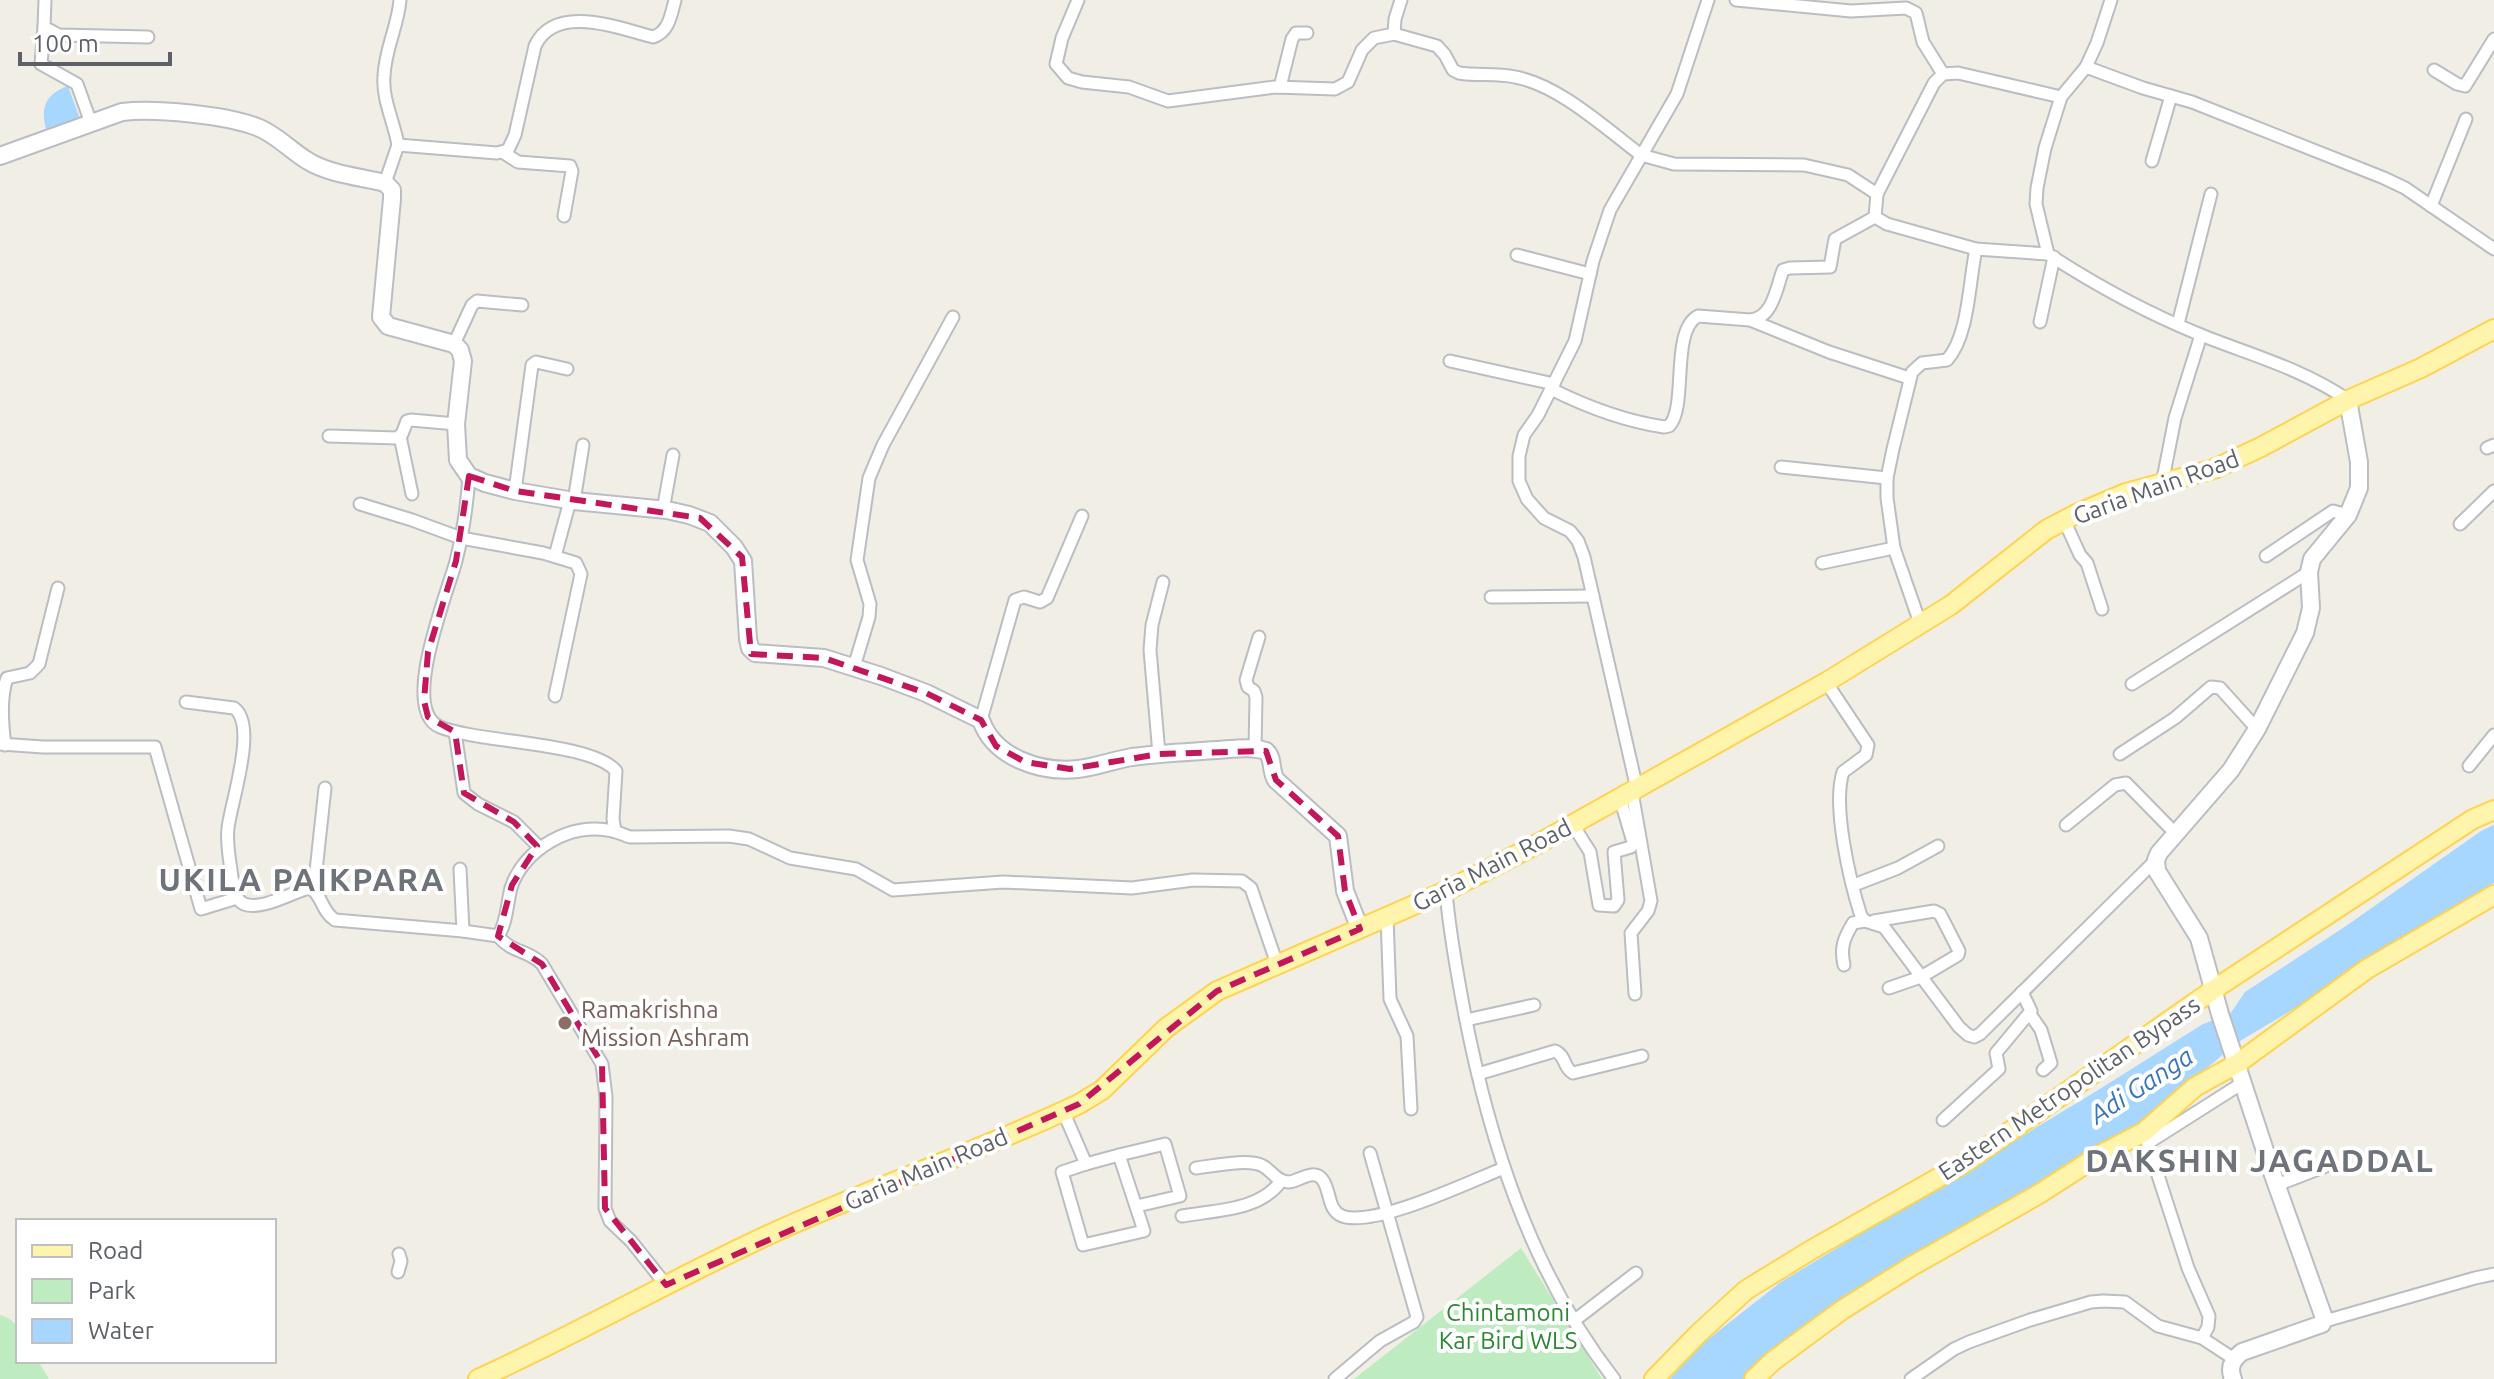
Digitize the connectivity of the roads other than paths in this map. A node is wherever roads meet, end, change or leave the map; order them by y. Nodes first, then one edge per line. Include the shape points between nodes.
1 (45, 0) edge
2 (400, 0) edge
3 (675, 0) edge
4 (1078, 0) edge
5 (1401, 0) edge
6 (1708, 0) edge
7 (1736, 0) edge
8 (2111, 0) edge
9 (44, 27) junction
10 (1307, 33) dead end
11 (1394, 34) junction
12 (148, 37) dead end
13 (2494, 39) edge
14 (2086, 67) junction
15 (2434, 70) dead end
16 (1943, 74) junction
17 (1280, 87) junction
18 (2171, 96) junction
19 (2061, 97) junction
20 (2466, 119) dead end
21 (91, 123) junction
22 (398, 145) junction
23 (504, 153) junction
24 (1641, 155) junction
25 (0, 156) edge
26 (2152, 161) dead end
27 (385, 183) junction
28 (1877, 194) junction
29 (2211, 194) dead end
30 (2431, 206) junction
31 (564, 216) dead end
32 (1875, 217) junction
33 (1976, 249) junction
34 (2494, 249) edge
35 (1517, 255) dead end
36 (2051, 256) junction
37 (1590, 274) junction
38 (522, 305) dead end
39 (953, 317) dead end
40 (1750, 320) junction
41 (2040, 322) dead end
42 (2178, 324) junction
43 (2494, 329) edge
44 (2201, 335) junction
45 (454, 344) junction
46 (1450, 361) dead end
47 (567, 369) dead end
48 (1909, 378) junction
49 (1552, 386) junction
50 (2348, 400) junction
51 (456, 424) junction
52 (329, 436) dead end
53 (400, 436) junction
54 (583, 445) dead end
55 (673, 455) dead end
56 (1781, 467) dead end
57 (469, 476) junction
58 (1887, 478) junction
59 (2162, 484) junction
60 (515, 491) junction
61 (2494, 491) edge
62 (412, 494) dead end
63 (572, 501) junction
64 (360, 504) dead end
65 (663, 510) junction
66 (2348, 515) junction
67 (1082, 516) dead end
68 (2064, 520) junction
69 (2460, 524) dead end
70 (461, 538) junction
71 (1894, 548) junction
72 (555, 556) junction
73 (2266, 556) dead end
74 (1822, 563) dead end
75 (2309, 572) junction
76 (1163, 582) dead end
77 (58, 588) dead end
78 (1593, 596) junction
79 (1491, 597) dead end
80 (2102, 609) dead end
81 (1920, 623) junction
82 (1259, 637) dead end
83 (854, 667) junction
84 (1826, 682) junction
85 (2132, 684) dead end
86 (555, 696) dead end
87 (186, 702) dead end
88 (981, 720) junction
89 (2257, 729) junction
90 (455, 732) junction
91 (2494, 735) edge
92 (2, 744) edge
93 (1255, 749) junction
94 (1159, 754) junction
95 (2120, 754) dead end
96 (2469, 766) dead end
97 (325, 788) dead end
98 (1629, 793) junction
99 (2494, 810) edge
100 (1573, 825) junction
101 (2066, 825) dead end
102 (615, 831) junction
103 (2176, 834) junction
104 (1938, 846) dead end
105 (540, 848) junction
106 (2156, 860) junction
107 (460, 869) dead end
108 (1854, 885) junction
109 (314, 889) junction
110 (1446, 891) junction
111 (2494, 895) edge
112 (237, 898) junction
113 (1387, 917) junction
114 (1867, 921) junction
115 (1360, 929) junction
116 (463, 931) junction
117 (498, 936) junction
118 (1277, 964) junction
119 (1844, 965) dead end
120 (1921, 977) junction
121 (1889, 988) dead end
122 (2213, 990) junction
123 (2022, 992) junction
124 (1635, 994) dead end
125 (1534, 1005) dead end
126 (2030, 1014) junction
127 (1466, 1020) junction
128 (2235, 1055) junction
129 (1642, 1056) dead end
130 (2043, 1070) dead end
131 (1478, 1074) junction
132 (2244, 1082) junction
133 (1411, 1109) dead end
134 (1063, 1111) junction
135 (1943, 1120) dead end
136 (2146, 1137) junction
137 (1370, 1153) dead end
138 (1119, 1155) junction
139 (1086, 1164) junction
140 (2326, 1166) dead end
141 (1196, 1168) dead end
142 (1504, 1168) junction
143 (1281, 1181) junction
144 (2277, 1185) junction
145 (1137, 1206) junction
146 (1388, 1215) junction
147 (1182, 1216) dead end
148 (399, 1254) dead end
149 (398, 1272) dead end
150 (1636, 1273) dead end
151 (2494, 1274) edge
152 (666, 1285) junction
153 (1575, 1320) junction
154 (2325, 1321) junction
155 (2202, 1338) junction
156 (2234, 1359) junction
157 (478, 1379) edge
158 (1335, 1379) edge
159 (1614, 1379) edge
160 (1654, 1379) edge
161 (1754, 1379) edge
162 (1911, 1379) edge
163 (2233, 1379) edge

1 - 9 street
2 - 22 street via 383,79
3 - 23 street via 666,28 653,37 588,22 563,24 540,35 513,143
4 - 17 street via 1057,56 1056,64 1068,78 1129,87 1168,101
5 - 11 street
6 - 24 street via 1677,94
7 - 16 street via 1851,11 1911,9
8 - 14 street
9 - 12 street via 59,35
9 - 21 street via 41,64 77,84
10 - 17 street via 1296,33 1292,39
11 - 17 street via 1374,38 1341,87
11 - 24 street via 1437,46 1459,73 1532,81 1560,95
13 - 15 street via 2465,86
14 - 18 street
14 - 19 street
16 - 19 street
16 - 28 street
18 - 26 street
18 - 30 street via 2384,178
19 - 36 street via 2037,188 2036,204
20 - 30 street
21 - 25 street
21 - 27 street via 142,109 246,124 321,167
22 - 23 street
22 - 27 street
23 - 31 street via 518,162 570,166
24 - 28 street via 1674,164 1804,165 1848,175
24 - 37 street via 1610,210
27 - 45 street via 392,199 381,317 388,326
28 - 32 street
29 - 42 street
30 - 34 street
32 - 33 street
32 - 40 street via 1835,239 1830,267 1783,270 1769,309
33 - 36 street
33 - 48 street via 1966,313 1951,356 1922,363
35 - 37 street
36 - 41 street
36 - 42 street via 2101,288
37 - 49 street via 1575,341
38 - 45 street via 477,301
39 - 83 street via 869,478 857,560 869,617
40 - 48 street
40 - 49 street via 1698,316 1689,323 1677,413 1669,426 1625,419
42 - 44 street
43 - 50 main road, Garia Main Road
44 - 50 street via 2312,377
44 - 59 street via 2175,418
45 - 51 street via 463,361
46 - 49 street
47 - 60 street via 532,365
48 - 58 street
49 - 78 street via 1524,435 1519,481 1544,518 1578,541
50 - 59 main road, Garia Main Road via 2214,469
50 - 66 street via 2359,488
51 - 53 street via 411,420
51 - 57 street via 458,460
52 - 53 street
53 - 62 street
54 - 63 street
55 - 65 street
56 - 58 street
57 - 60 street
57 - 70 street
58 - 71 street
59 - 68 main road, Garia Main Road via 2101,501
60 - 63 street
61 - 69 street
63 - 65 street
63 - 72 street
64 - 70 street
65 - 83 street via 710,523 742,557 748,639 755,653 824,658
66 - 73 street via 2333,511
66 - 75 street via 2316,553
67 - 88 street via 1047,598 1015,600
68 - 80 street via 2087,563
68 - 81 main road, Garia Main Road
70 - 72 street
70 - 90 street via 424,677 428,717
71 - 74 street
71 - 81 street
72 - 86 street via 576,563 581,574
75 - 85 street
75 - 89 street via 2309,620
76 - 94 street via 1150,650
77 - 92 street via 39,664 30,673 7,678 2,687
78 - 79 street
78 - 98 street
81 - 84 main road, Garia Main Road
82 - 93 street via 1246,684 1256,697
83 - 88 street
84 - 98 main road, Garia Main Road
84 - 108 street via 1868,745 1866,755 1841,778 1841,817
87 - 112 street via 234,708 243,719 228,830
88 - 94 street via 996,746 1010,756 1049,768 1079,769
89 - 95 street via 2220,688 2211,687
89 - 103 street via 2231,770
90 - 102 street via 563,750 612,766
90 - 105 street via 464,793 514,822
91 - 96 street
92 - 112 street via 155,747 201,909
93 - 94 street
93 - 115 street via 1270,754 1276,780 1338,836 1345,891
97 - 109 street
98 - 100 main road, Garia Main Road
98 - 100 street via 1633,842 1614,852 1614,906 1599,905 1590,852
98 - 124 street via 1651,901 1631,933
99 - 122 main road, Eastern Metropolitan Bypass
100 - 110 main road, Garia Main Road
101 - 103 street via 2115,785 2126,783
102 - 105 street via 571,833
102 - 118 street via 630,837 749,839 790,858 856,869 893,890 981,882 1120,888 1242,881 1251,888
103 - 106 street
104 - 108 street
105 - 117 street via 512,885
106 - 122 street via 2165,886 2199,938
106 - 123 street
107 - 116 street
108 - 114 street
109 - 112 street via 256,905
109 - 116 street via 335,920
110 - 113 main road, Garia Main Road
110 - 127 street
111 - 128 main road
113 - 115 main road, Garia Main Road
113 - 133 street via 1390,999 1407,1036
114 - 119 street via 1853,923 1845,937
114 - 120 street via 1884,927
114 - 120 street via 1940,914 1958,955
115 - 118 main road, Garia Main Road
116 - 117 street
117 - 152 street via 510,949 542,964 602,1064 605,1208 610,1221
118 - 134 main road, Garia Main Road via 1193,1006 1102,1090
120 - 121 street
120 - 123 street via 1959,1027 1974,1037
122 - 128 street
122 - 160 main road, Eastern Metropolitan Bypass via 1966,1162 1746,1290
123 - 126 street
125 - 127 street
126 - 130 street via 2051,1063
126 - 135 street via 1996,1053 1999,1069
127 - 131 street
128 - 132 street
128 - 136 main road
129 - 131 street via 1573,1073 1555,1051
131 - 142 street
132 - 136 street
132 - 144 street
134 - 139 street
134 - 152 main road, Garia Main Road via 779,1230
136 - 155 street via 2209,1316
136 - 161 main road via 2098,1156 1912,1266 1842,1310
137 - 146 street
138 - 139 street
138 - 145 street
138 - 145 street via 1166,1146 1180,1196
139 - 145 street via 1062,1172 1084,1246 1144,1231
140 - 144 street
141 - 143 street via 1252,1162
142 - 146 street
142 - 153 street via 1536,1253
143 - 146 street via 1316,1175 1335,1211 1344,1217
143 - 147 street via 1251,1203
144 - 154 street
146 - 158 street via 1416,1319
148 - 149 street
150 - 153 street
151 - 154 street
152 - 157 main road, Garia Main Road
153 - 159 street
154 - 156 street
155 - 156 street
155 - 162 street via 2158,1326 2125,1302 2091,1302 1969,1342
156 - 163 street

